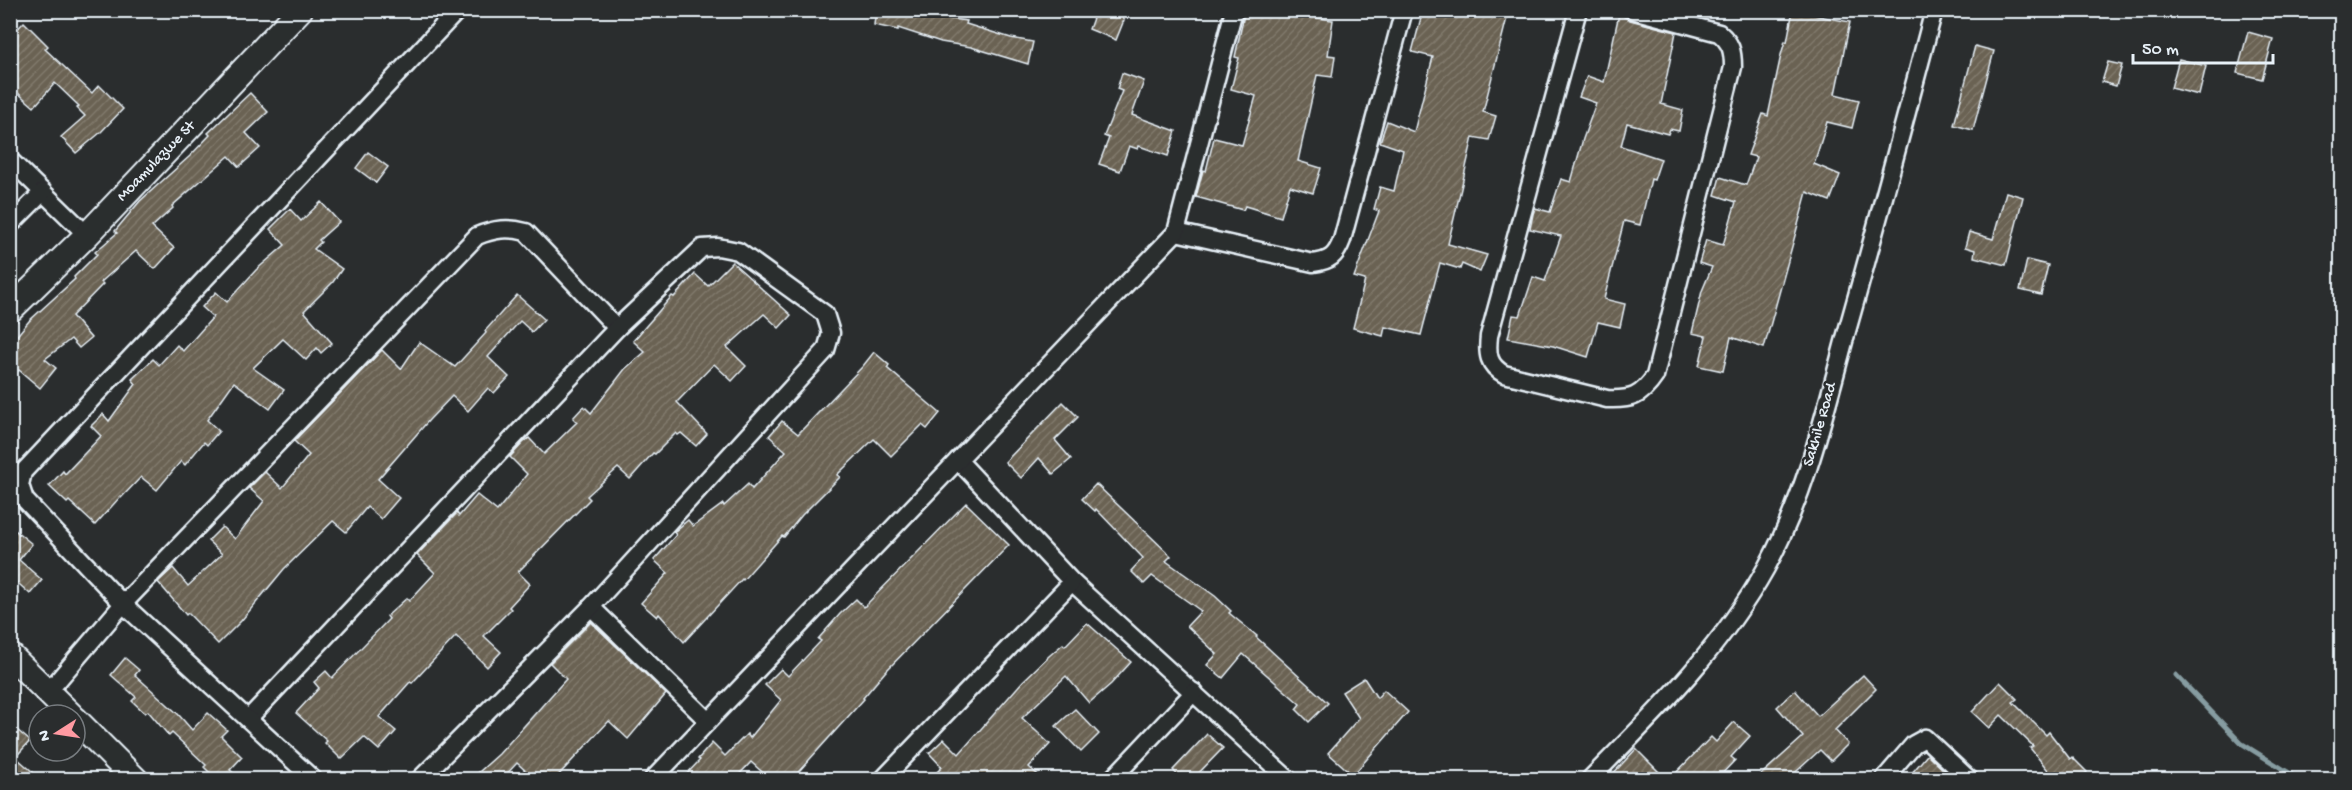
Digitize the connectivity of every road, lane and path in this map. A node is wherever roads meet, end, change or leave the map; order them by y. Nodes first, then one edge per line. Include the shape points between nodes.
1 (300, 10) edge
2 (458, 10) edge
3 (1234, 10) edge
4 (1404, 10) edge
5 (1578, 10) edge
6 (1633, 10) edge
7 (1934, 10) edge
8 (10, 160) edge
9 (43, 192) junction
10 (10, 225) edge
11 (1176, 232) junction
12 (87, 235) junction
13 (10, 310) edge
14 (617, 328) junction
15 (958, 460) junction
16 (1072, 582) junction
17 (123, 604) junction
18 (591, 607) junction
19 (10, 656) edge
20 (48, 692) junction
21 (1194, 692) junction
22 (59, 703) edge
23 (248, 719) junction
24 (707, 720) junction
25 (87, 731) edge
26 (136, 780) edge
27 (314, 780) edge
28 (419, 780) edge
29 (652, 780) edge
30 (882, 780) edge
31 (1111, 780) edge
32 (1288, 780) edge
33 (1589, 780) edge
34 (1883, 780) edge
35 (1970, 780) edge

1 - 12 street, Moamulazwe St
2 - 17 street via 23,472 20,485 25,500
3 - 11 street
4 - 11 street via 1342,240 1333,258 1313,263
5 - 6 street via 1487,349 1490,362 1504,374 1620,400 1646,389 1655,376 1733,67 1732,48 1719,33
7 - 33 street, Sakhile Road via 1817,441 1784,533 1729,625 1664,704
8 - 9 street
9 - 10 street
9 - 12 street
11 - 15 street
12 - 13 street, Moamulazwe St
14 - 17 street via 526,232 512,228 477,236
14 - 18 street via 702,248 718,247 738,251 825,314 831,333 825,350
14 - 23 street
15 - 16 street
15 - 24 street
16 - 21 street
16 - 30 street
17 - 20 street
17 - 23 street
18 - 24 street
18 - 28 street
19 - 20 street
20 - 22 street
21 - 31 street
21 - 32 street
23 - 27 street
24 - 29 street
25 - 26 street
34 - 35 street via 1924,738

